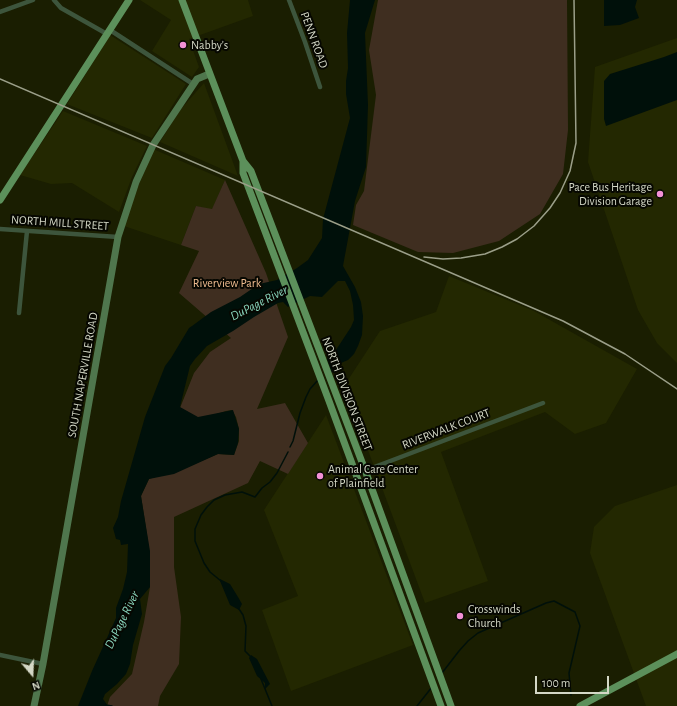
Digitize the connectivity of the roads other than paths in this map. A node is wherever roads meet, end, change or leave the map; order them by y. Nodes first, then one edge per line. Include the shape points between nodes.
1 (33, 0) edge
2 (54, 0) edge
3 (129, 0) edge
4 (182, 0) edge
5 (289, 0) edge
6 (0, 12) edge
7 (109, 32) junction
8 (209, 74) junction
9 (192, 84) junction
10 (320, 87) dead end
11 (243, 161) junction
12 (1, 198) edge
13 (0, 228) edge
14 (26, 231) junction
15 (118, 237) junction
16 (19, 313) dead end
17 (543, 403) dead end
18 (365, 470) junction
19 (356, 474) junction
20 (417, 613) junction
21 (408, 616) junction
22 (677, 654) edge
23 (0, 655) edge
24 (43, 664) junction
25 (34, 706) edge
26 (441, 706) edge
27 (451, 706) edge
28 (580, 706) edge

1 - 6 street
2 - 7 street via 61,8
3 - 7 main road
4 - 8 main road, NORTH DIVISION STREET
5 - 10 street, PENN ROAD
7 - 9 street
7 - 12 main road
8 - 9 main road, SOUTH NAPERVILLE ROAD
8 - 11 main road, NORTH DIVISION STREET
9 - 15 main road, SOUTH NAPERVILLE ROAD via 145,161
11 - 18 main road, NORTH DIVISION STREET via 251,171
11 - 19 main road, NORTH DIVISION STREET via 243,173
13 - 14 street, NORTH MILL STREET
14 - 15 street, NORTH MILL STREET
14 - 16 street
15 - 24 main road, SOUTH NAPERVILLE ROAD
17 - 18 street, RIVERWALK COURT
18 - 19 street, RIVERWALK COURT
18 - 20 main road, NORTH DIVISION STREET
19 - 21 main road, NORTH DIVISION STREET
20 - 21 main road
20 - 27 main road, NORTH DIVISION STREET
21 - 26 main road, NORTH DIVISION STREET
22 - 28 main road
23 - 24 street
24 - 25 main road, SOUTH NAPERVILLE ROAD

